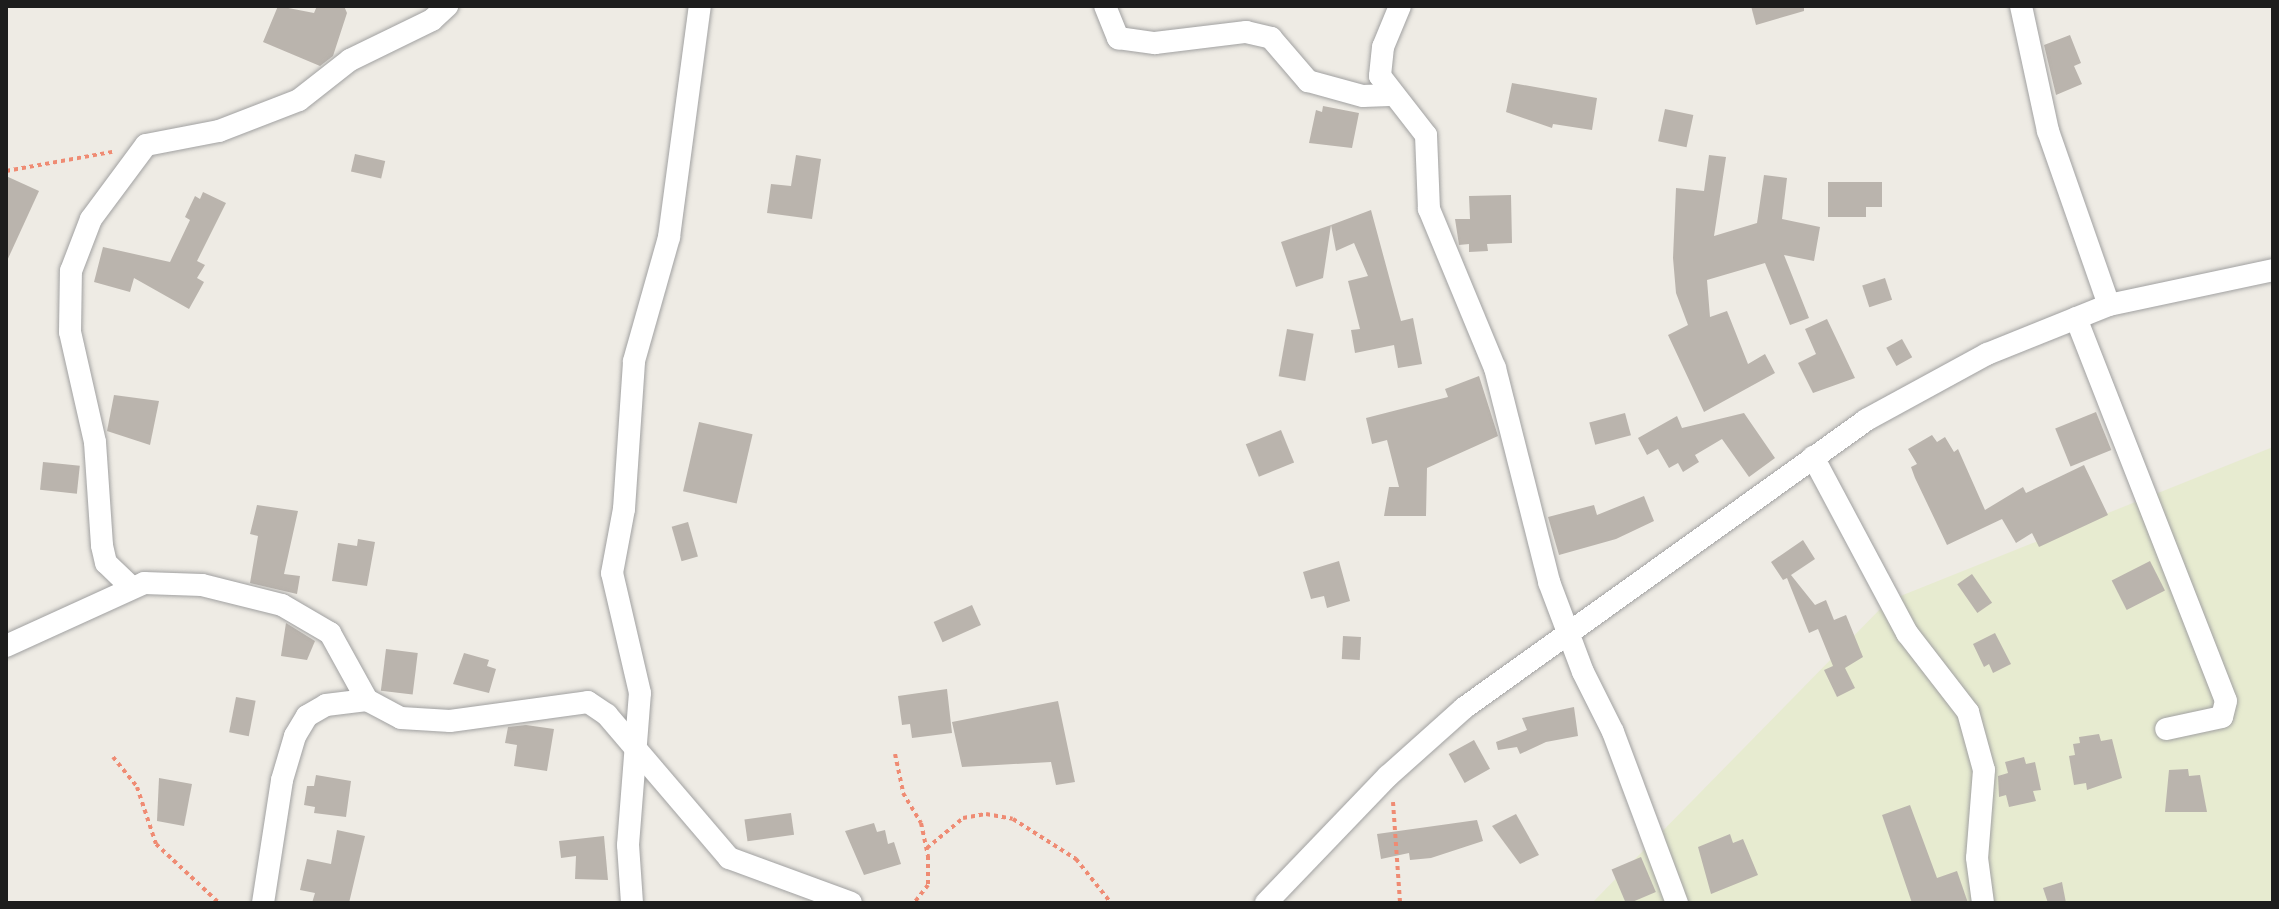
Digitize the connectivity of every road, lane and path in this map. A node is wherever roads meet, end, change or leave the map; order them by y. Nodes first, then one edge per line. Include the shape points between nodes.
1 (447, 6) edge
2 (700, 6) edge
3 (1105, 6) edge
4 (1400, 6) edge
5 (2021, 6) edge
6 (1390, 95) junction
7 (146, 145) junction
8 (6, 171) edge
9 (2273, 270) edge
10 (2109, 305) junction
11 (2076, 318) junction
12 (1813, 457) junction
13 (130, 586) junction
14 (1568, 635) junction
15 (6, 646) edge
16 (367, 700) junction
17 (2166, 729) dead end
18 (895, 754) dead end
19 (638, 755) junction
20 (113, 757) dead end
21 (1388, 776) junction
22 (927, 848) junction
23 (219, 903) edge
24 (263, 903) edge
25 (632, 903) edge
26 (851, 903) edge
27 (914, 903) edge
28 (1111, 903) edge
29 (1266, 903) edge
30 (1400, 903) edge
31 (1677, 903) edge
32 (1983, 903) edge

1 - 7 street via 432,20 350,60 299,100 219,131
2 - 19 street via 669,237 634,361 624,509 612,573 638,676
3 - 6 street via 1118,38 1155,43 1246,32 1271,38 1308,81 1363,96
4 - 6 street via 1378,65
5 - 10 street via 2048,131
6 - 14 street via 1420,125 1428,141 1429,209 1495,368 1549,582
7 - 8 path
7 - 13 street via 91,219 71,271 67,301 95,442 102,545 106,563
9 - 10 street
10 - 11 street
11 - 12 street via 1987,354 1866,420
11 - 17 street via 2226,701 2222,717
12 - 14 street
12 - 32 street via 1907,633 1968,712 1984,770 1977,858
13 - 15 street
13 - 16 street via 202,585 301,613 339,643
14 - 21 street via 1464,708
14 - 31 street via 1613,732
16 - 19 street via 401,718 438,721 588,702 607,715
16 - 24 street via 326,705 307,716 295,736 282,780
18 - 22 path via 903,793 921,823
19 - 25 street via 628,845
19 - 26 street via 714,845 741,867
20 - 23 path via 137,787 156,844
21 - 29 street
21 - 30 path
22 - 27 path via 928,885
22 - 28 path via 963,818 986,814 1013,819 1076,859

